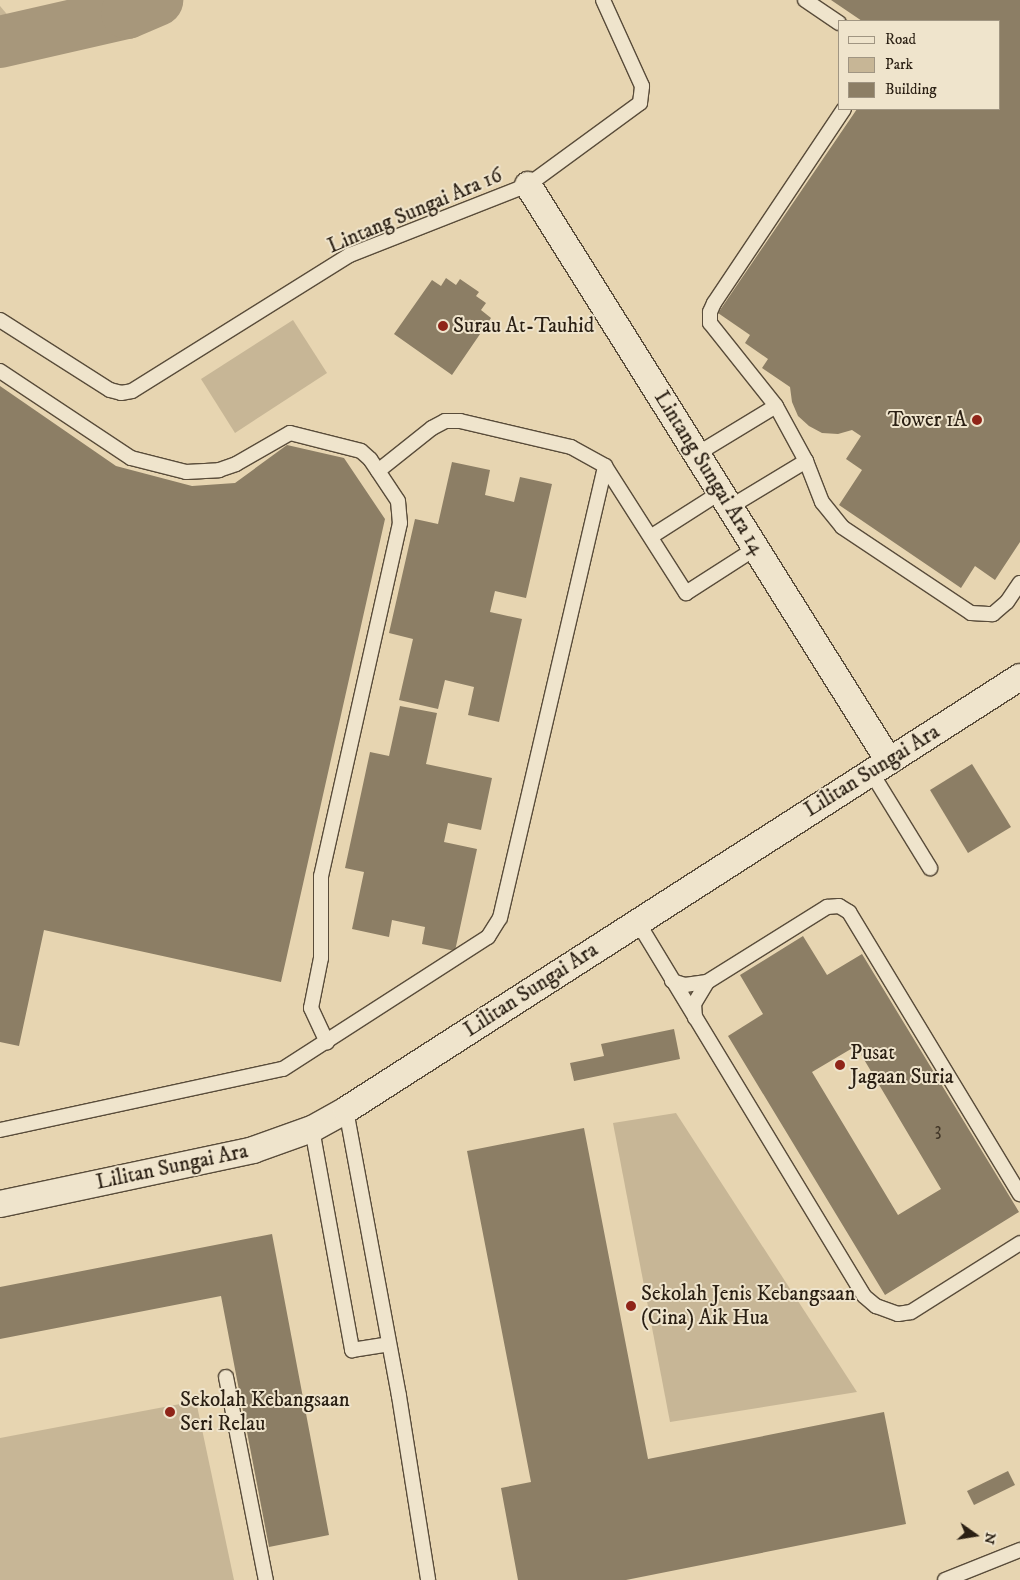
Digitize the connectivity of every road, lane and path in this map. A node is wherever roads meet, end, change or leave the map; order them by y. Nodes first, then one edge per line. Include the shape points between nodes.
1 (603, 0) edge
2 (805, 0) edge
3 (838, 22) edge
4 (843, 110) edge
5 (528, 185) junction
6 (0, 320) edge
7 (0, 371) edge
8 (776, 406) junction
9 (697, 454) junction
10 (806, 462) junction
11 (605, 466) junction
12 (378, 471) junction
13 (725, 499) junction
14 (652, 536) junction
15 (756, 548) junction
16 (1020, 583) edge
17 (1020, 677) edge
18 (880, 766) junction
19 (930, 868) dead end
20 (637, 922) junction
21 (672, 981) junction
22 (707, 982) junction
23 (695, 1019) junction
24 (327, 1042) junction
25 (346, 1110) junction
26 (312, 1129) junction
27 (0, 1130) edge
28 (1020, 1194) edge
29 (0, 1204) edge
30 (1020, 1243) edge
31 (389, 1344) junction
32 (226, 1377) dead end
33 (1020, 1550) edge
34 (266, 1580) edge
35 (428, 1580) edge
36 (945, 1580) edge

1 - 5 lane, Lintang Sungai Ara 16 via 642,86 640,103
2 - 3 lane
4 - 8 lane via 710,312 710,323
5 - 6 lane, Lintang Sungai Ara 16 via 350,256 132,391 110,390
5 - 9 street, Lintang Sungai Ara 14
7 - 12 lane via 131,458 186,472 219,470 236,464 290,433 349,446 370,459
8 - 9 lane
8 - 10 lane
9 - 13 street, Lintang Sungai Ara 14
10 - 13 lane
10 - 16 lane via 822,502 842,526 971,613 993,614 1007,602
11 - 12 lane via 571,447 460,421 445,421
11 - 14 lane
11 - 24 lane via 495,928 488,937
12 - 24 lane via 398,501 400,523 321,876 321,958 311,1008
13 - 14 lane
13 - 15 street, Lintang Sungai Ara 14
14 - 15 lane via 686,593
15 - 18 street, Lintang Sungai Ara 14
17 - 18 street, Lilitan Sungai Ara
18 - 19 lane
18 - 20 street, Lilitan Sungai Ara
20 - 21 lane
20 - 25 street, Lilitan Sungai Ara
21 - 22 lane via 691,985
21 - 23 lane
22 - 23 lane via 694,1004
22 - 28 lane via 827,907 839,906 849,912
23 - 30 lane via 864,1296 876,1306 898,1314 911,1312
24 - 27 lane via 275,1072
25 - 26 street, Lilitan Sungai Ara
25 - 31 lane
26 - 29 street, Lilitan Sungai Ara via 253,1150
26 - 31 lane via 352,1350
31 - 35 lane
32 - 34 lane
33 - 36 lane

